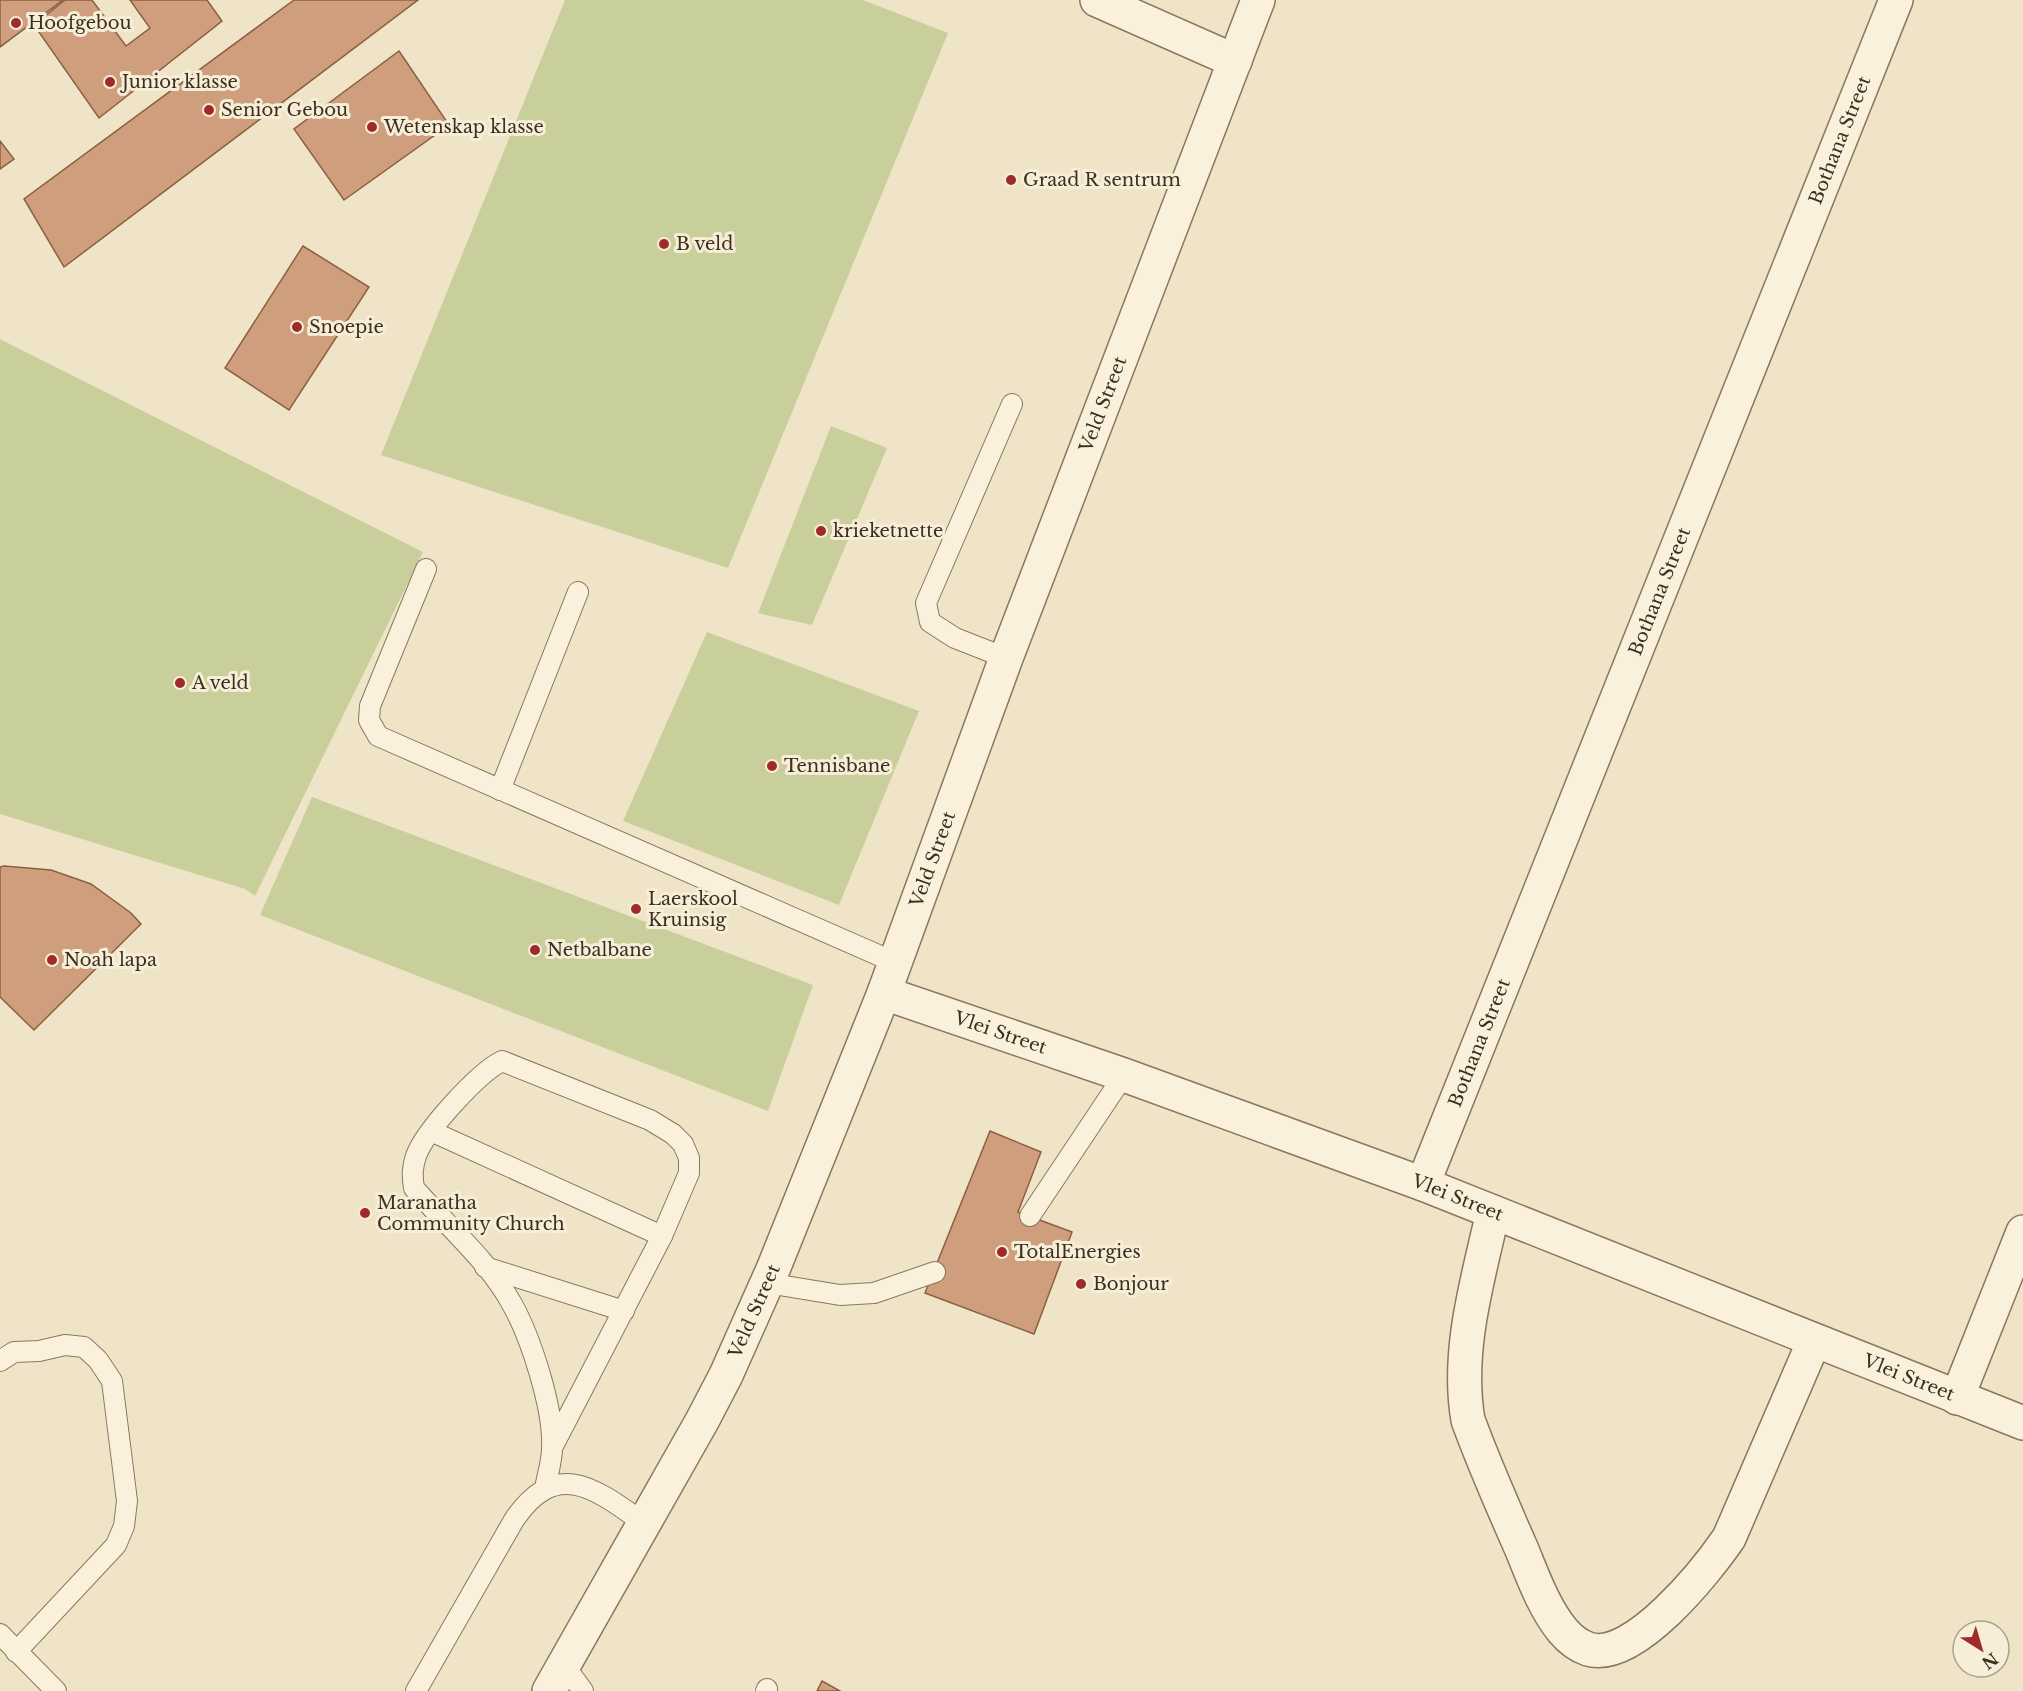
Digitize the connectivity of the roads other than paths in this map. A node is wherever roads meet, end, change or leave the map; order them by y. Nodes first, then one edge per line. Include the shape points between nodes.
1 (1097, 0) edge
2 (1258, 0) edge
3 (1896, 0) edge
4 (1235, 61) junction
5 (1012, 404) dead end
6 (426, 568) dead end
7 (578, 592) dead end
8 (1006, 658) junction
9 (500, 790) junction
10 (894, 962) junction
11 (884, 993) junction
12 (1124, 1075) junction
13 (433, 1132) junction
14 (1423, 1184) junction
15 (1493, 1212) junction
16 (1030, 1215) dead end
17 (2023, 1232) edge
18 (662, 1236) junction
19 (485, 1267) junction
20 (935, 1272) dead end
21 (767, 1283) junction
22 (624, 1311) junction
23 (1814, 1341) junction
24 (0, 1361) edge
25 (1957, 1398) junction
26 (2023, 1423) edge
27 (552, 1448) junction
28 (545, 1489) junction
29 (645, 1524) junction
30 (0, 1634) edge
31 (16, 1652) junction
32 (556, 1678) edge
33 (56, 1691) edge
34 (416, 1691) edge
35 (583, 1691) edge

1 - 4 street
2 - 4 street, Veld Street
3 - 14 street, Bothana Street
4 - 8 street, Veld Street
5 - 8 lane via 926,603 930,622
6 - 9 lane via 370,706 369,720 378,736
7 - 9 lane
8 - 10 street, Veld Street
9 - 10 lane
10 - 11 street, Veld Street
11 - 12 street, Vlei Street
11 - 21 street, Veld Street
12 - 14 street, Vlei Street
12 - 16 lane
13 - 18 lane
13 - 18 lane via 487,1068 502,1061 650,1120 673,1134 689,1158 689,1173
13 - 19 lane via 417,1154 411,1173 414,1188
14 - 15 street, Vlei Street
15 - 23 street, Vlei Street
15 - 23 street via 1466,1347 1464,1398 1468,1419 1553,1617 1569,1637 1589,1650 1616,1646 1656,1622 1710,1566 1729,1538
17 - 25 street
18 - 22 lane
19 - 22 lane
19 - 27 lane via 512,1303 524,1332 548,1402
20 - 21 lane via 874,1293 840,1294
21 - 29 street, Veld Street via 726,1375
22 - 27 lane
23 - 25 street, Vlei Street
24 - 31 lane via 14,1352 65,1345 84,1347 98,1359 112,1381 127,1501 124,1526 116,1545
25 - 26 street, Vlei Street
27 - 28 lane
28 - 29 lane via 557,1484 584,1485
28 - 34 lane via 514,1520
29 - 32 street, Veld Street
30 - 31 lane
31 - 33 lane
32 - 35 lane

